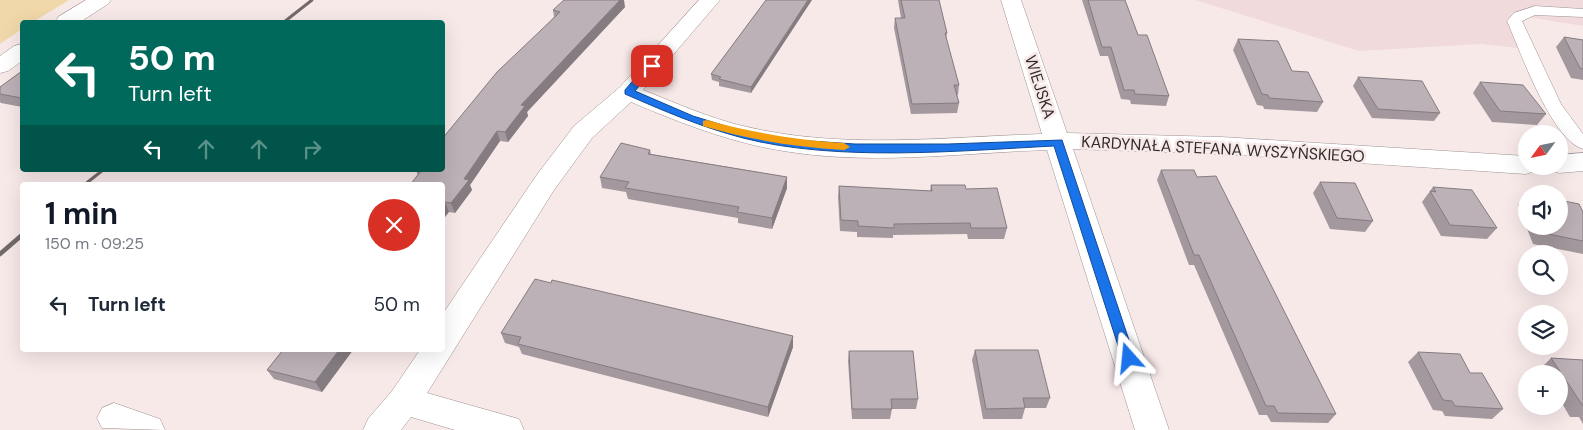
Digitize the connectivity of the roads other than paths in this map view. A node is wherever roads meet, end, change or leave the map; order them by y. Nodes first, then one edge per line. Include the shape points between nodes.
1 (101, 0) edge
2 (710, 0) edge
3 (1011, 0) edge
4 (1583, 13) edge
5 (69, 20) edge
6 (20, 52) edge
7 (0, 66) edge
8 (628, 92) junction
9 (1583, 142) edge
10 (1058, 143) junction
11 (1583, 162) edge
12 (1568, 163) edge
13 (1518, 165) edge
14 (445, 336) edge
15 (436, 352) edge
16 (404, 401) junction
17 (114, 418) dead end
18 (148, 430) edge
19 (380, 430) edge
20 (507, 430) edge
21 (1152, 430) edge

1 - 5 street
2 - 8 street
3 - 10 street, WIEJSKA
4 - 9 lane via 1526,11 1517,15 1514,21 1558,114
6 - 7 street
8 - 10 street, KARDYNAŁA STEFANA WYSZYŃSKIEGO via 689,119 745,135 795,144 948,148
8 - 14 street via 583,132 561,161
10 - 13 street, KARDYNAŁA STEFANA WYSZYŃSKIEGO via 1119,141
10 - 21 street, WIEJSKA
11 - 12 street
15 - 16 street
16 - 19 street
16 - 20 street
17 - 18 street

